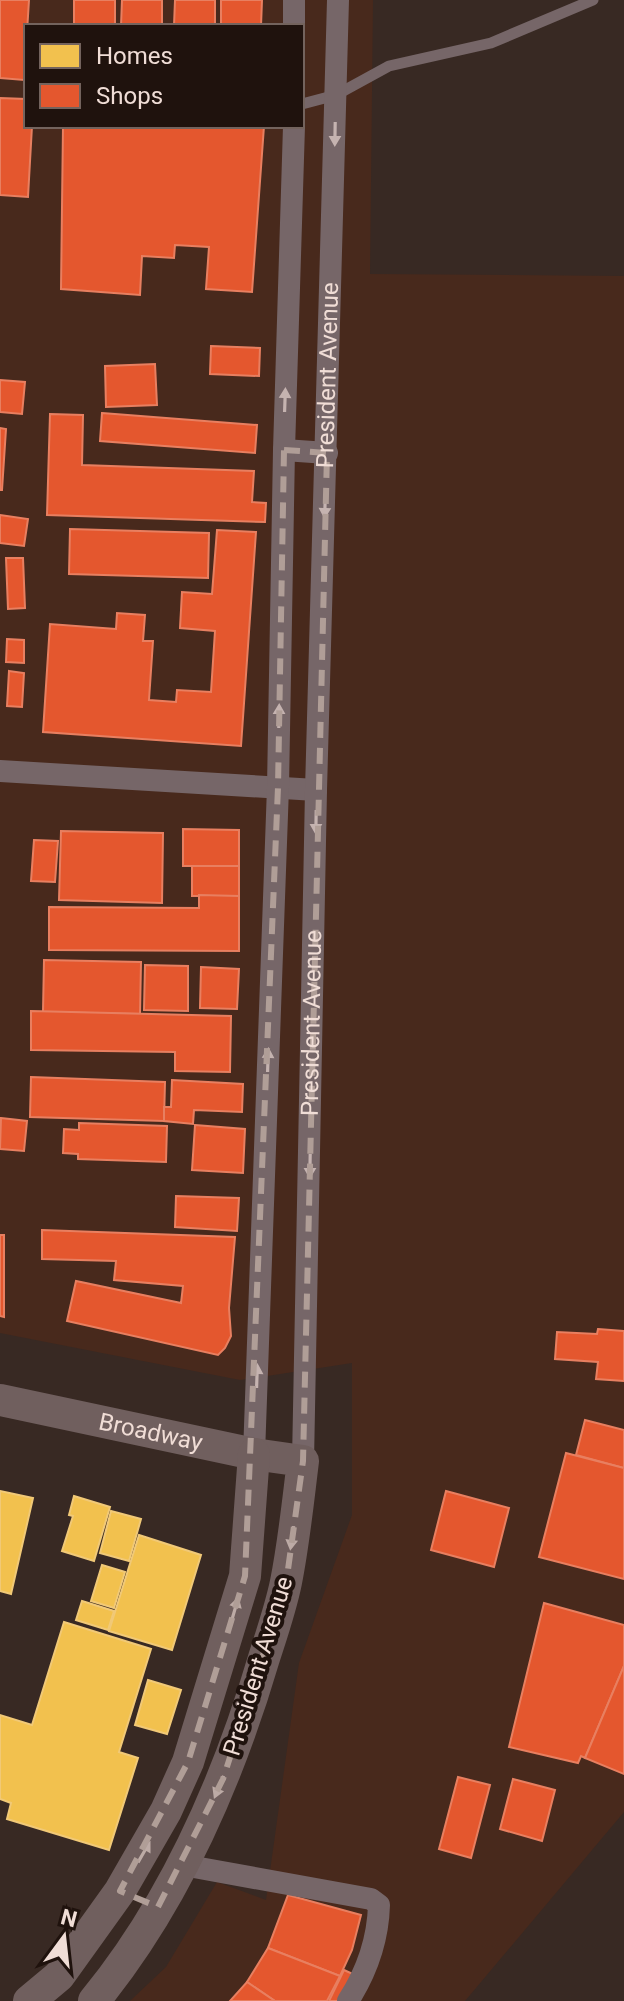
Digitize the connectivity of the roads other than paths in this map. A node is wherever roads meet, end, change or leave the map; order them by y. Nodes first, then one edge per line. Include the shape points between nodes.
1 (294, 0) edge
2 (338, 0) edge
3 (593, 0) edge
4 (294, 24) edge
5 (336, 95) junction
6 (304, 103) edge
7 (294, 128) edge
8 (284, 450) junction
9 (327, 453) junction
10 (0, 771) edge
11 (278, 787) junction
12 (316, 790) junction
13 (0, 1400) edge
14 (254, 1454) junction
15 (303, 1461) junction
16 (183, 1865) junction
17 (120, 1891) junction
18 (158, 1907) junction
19 (29, 2001) edge
20 (94, 2001) edge
21 (348, 2001) edge

1 - 4 street
2 - 5 street, President Avenue
3 - 5 lane via 491,43 389,66
5 - 6 lane
5 -> 9 street, President Avenue
8 -> 7 street, President Avenue
8 - 9 street
11 -> 8 street, President Avenue
9 -> 12 street, President Avenue
10 - 11 street
11 - 12 street
14 -> 11 street, President Avenue
12 -> 15 street, President Avenue
13 - 14 main road, Broadway
14 - 15 main road, Broadway
17 -> 14 main road, President Avenue via 166,1811 214,1682 245,1576
15 -> 16 main road, President Avenue via 286,1584 254,1692 223,1779
16 - 18 main road, President Avenue
16 - 21 street via 371,1899 379,1905 368,1961
17 - 18 main road
17 - 19 main road, President Avenue via 59,1976
18 - 20 main road, President Avenue via 122,1967

